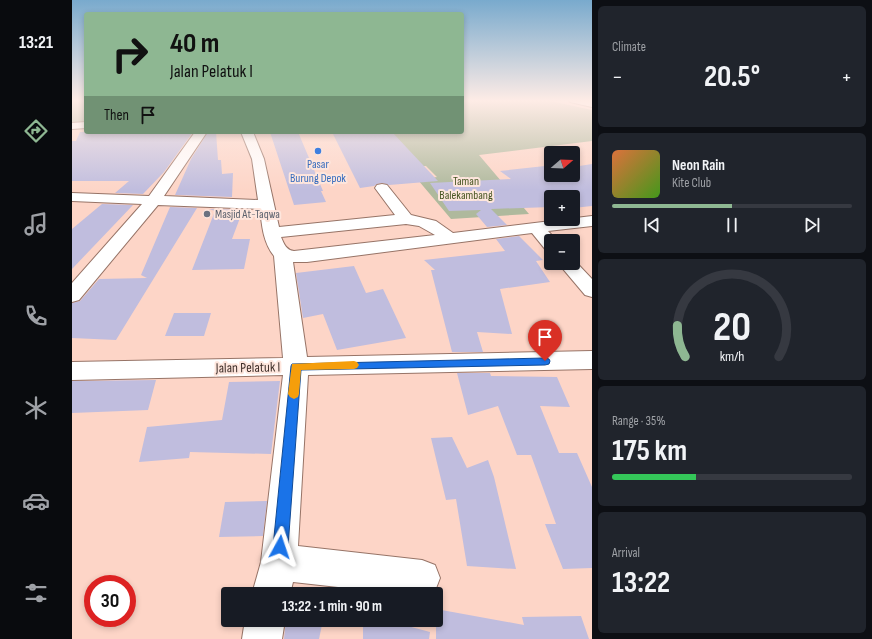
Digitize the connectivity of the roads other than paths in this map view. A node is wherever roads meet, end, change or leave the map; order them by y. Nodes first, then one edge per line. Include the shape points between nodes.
1 (200, 134) edge
2 (248, 134) edge
3 (382, 188) dead end
4 (72, 197) edge
5 (154, 200) junction
6 (265, 205) junction
7 (406, 219) junction
8 (592, 221) edge
9 (536, 228) junction
10 (544, 237) edge
11 (449, 238) junction
12 (277, 244) junction
13 (573, 270) edge
14 (592, 291) edge
15 (72, 296) edge
16 (592, 360) edge
17 (296, 366) junction
18 (72, 371) edge
19 (275, 578) edge
20 (422, 578) dead end
21 (264, 627) edge
22 (262, 639) edge

1 - 5 street
2 - 6 street via 258,159
3 - 7 street
4 - 5 street
5 - 6 street
5 - 15 street
6 - 12 street
7 - 11 street via 436,226
7 - 12 street
8 - 9 street
9 - 10 street
9 - 11 street
11 - 12 street via 307,256
12 - 17 street
13 - 14 street
16 - 17 street, Jalan Pelatuk I
17 - 18 street, Jalan Pelatuk I
17 - 19 street
19 - 20 street
21 - 22 street

